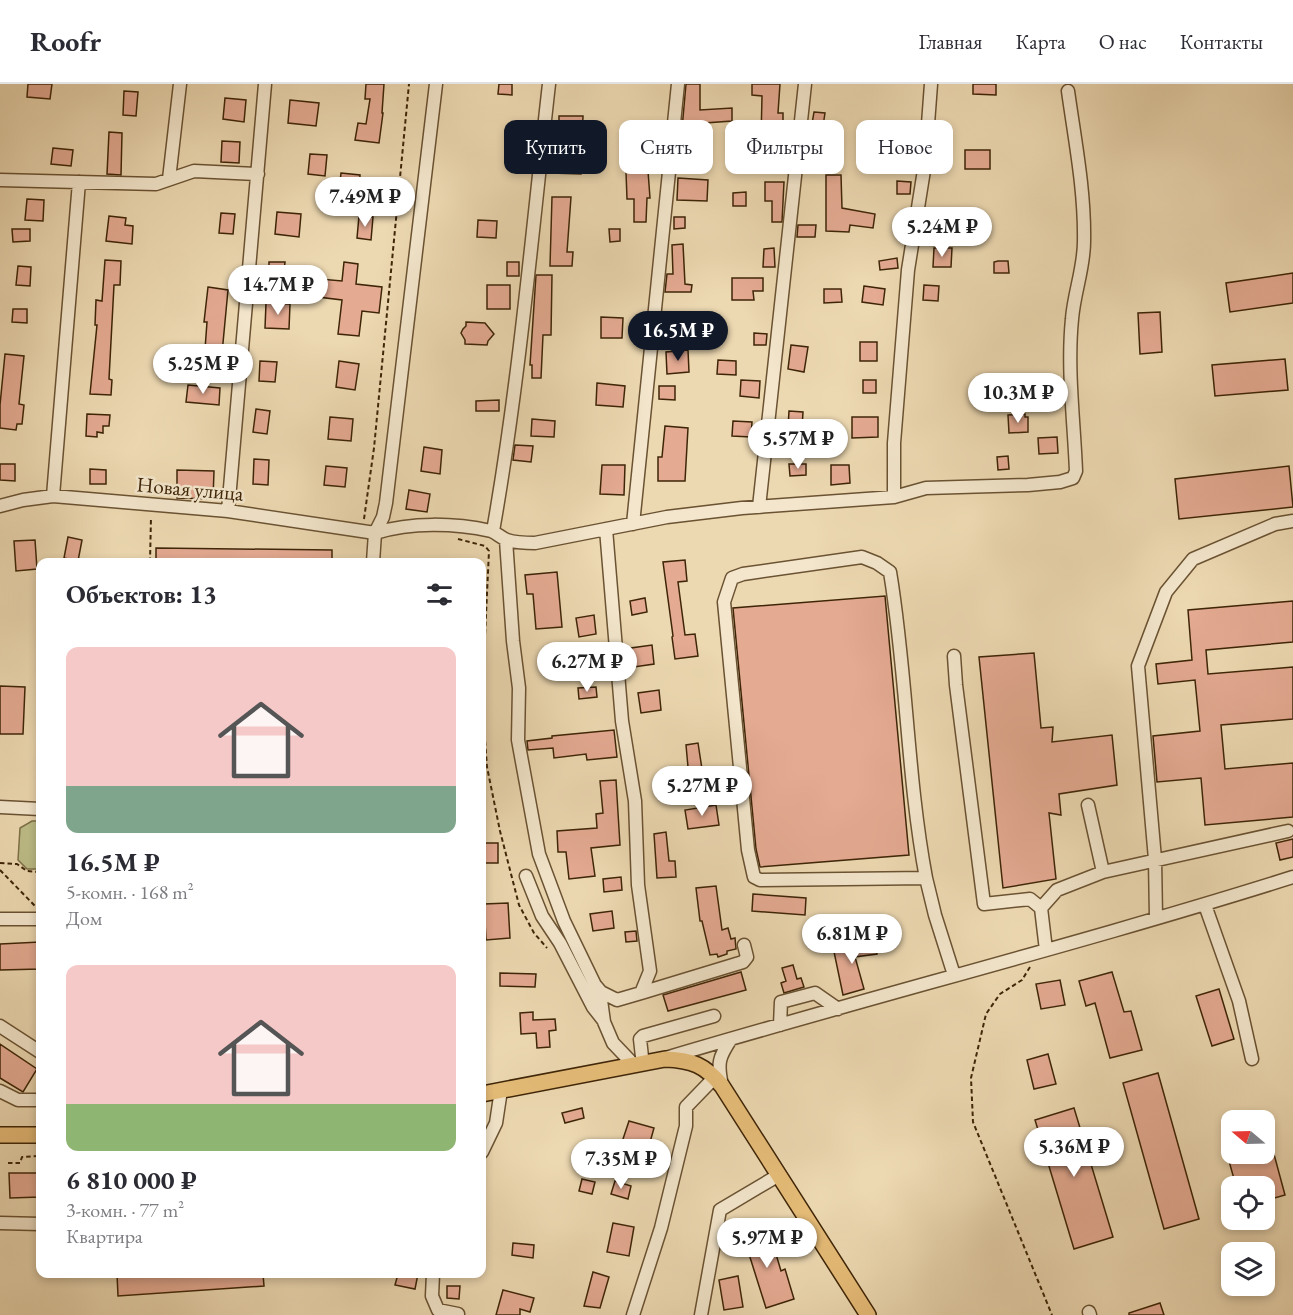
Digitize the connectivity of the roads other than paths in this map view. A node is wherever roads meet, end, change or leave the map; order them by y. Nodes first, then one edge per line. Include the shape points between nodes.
1 (180, 84) edge
2 (266, 84) edge
3 (436, 84) edge
4 (549, 84) edge
5 (678, 84) edge
6 (805, 84) edge
7 (931, 84) edge
8 (1068, 91) dead end
9 (258, 174) junction
10 (169, 179) junction
11 (0, 180) edge
12 (79, 182) junction
13 (53, 496) junction
14 (894, 497) junction
15 (0, 506) edge
16 (759, 507) junction
17 (228, 511) junction
18 (1293, 521) edge
19 (633, 524) junction
20 (606, 529) junction
21 (493, 531) junction
22 (375, 533) junction
23 (506, 540) junction
24 (373, 558) edge
25 (954, 656) dead end
26 (1088, 805) dead end
27 (0, 807) edge
28 (36, 810) edge
29 (1288, 831) dead end
30 (1155, 859) junction
31 (1102, 872) junction
32 (526, 876) dead end
33 (1293, 877) edge
34 (926, 878) junction
35 (1205, 905) junction
36 (1041, 908) junction
37 (36, 915) edge
38 (1156, 918) junction
39 (0, 919) edge
40 (744, 945) dead end
41 (1042, 951) junction
42 (954, 975) junction
43 (596, 985) junction
44 (641, 993) junction
45 (837, 1009) junction
46 (714, 1016) dead end
47 (604, 1022) junction
48 (780, 1025) junction
49 (0, 1026) edge
50 (731, 1039) junction
51 (36, 1049) edge
52 (665, 1059) junction
53 (1252, 1059) dead end
54 (638, 1060) junction
55 (719, 1082) junction
56 (501, 1090) junction
57 (0, 1092) edge
58 (486, 1093) edge
59 (36, 1100) edge
60 (496, 1123) junction
61 (486, 1125) edge
62 (0, 1135) edge
63 (36, 1135) edge
64 (486, 1144) edge
65 (779, 1175) junction
66 (0, 1223) edge
67 (36, 1224) edge
68 (433, 1278) edge
69 (458, 1314) edge
70 (633, 1315) edge
71 (701, 1315) edge
72 (868, 1315) edge

1 - 10 street
2 - 9 street
3 - 22 street via 386,503
4 - 21 street
5 - 19 street
6 - 16 street
7 - 14 street via 925,164 907,281
8 - 14 street via 1080,175 1084,242 1070,343 1076,471 1073,478 1060,482 926,489
9 - 10 street via 194,171
9 - 17 street
10 - 12 street via 156,184
11 - 12 street
12 - 13 street
13 - 15 street, Новая улица
13 - 17 street, Новая улица
14 - 16 street
16 - 19 street
17 - 22 street, Новая улица
18 - 30 street via 1275,524 1193,559 1166,592 1138,666
19 - 20 street
20 - 23 street via 535,543
20 - 44 street via 622,721 635,801 638,885 650,970
21 - 22 street via 421,524
21 - 23 street
22 - 24 street
23 - 43 street via 519,688 518,740 539,854 564,921
25 - 36 street via 984,904 1030,899
26 - 31 street
27 - 28 street
29 - 30 street
30 - 31 street
30 - 38 street
31 - 36 street via 1057,890
32 - 47 street via 542,916
33 - 35 street
34 - 34 street via 754,877 748,850 724,602 732,578 862,557 890,572
34 - 42 street
35 - 38 street
35 - 53 street via 1239,1001
36 - 41 street
37 - 39 street
38 - 41 street
40 - 44 street via 747,957 743,962
41 - 42 street
42 - 45 street
43 - 44 street via 618,1000
43 - 47 street
45 - 48 street
45 - 48 street via 815,993 781,1002
46 - 54 street via 643,1036
47 - 54 street via 613,1043
48 - 50 street
49 - 51 street
50 - 52 street
50 - 55 street via 719,1059
52 - 54 main road
52 - 55 main road via 689,1061 705,1068
54 - 56 main road
55 - 65 main road
55 - 70 street via 686,1107 686,1126 662,1228
56 - 58 main road
56 - 60 street
57 - 59 street via 18,1100
60 - 61 street
60 - 64 street
62 - 63 main road
65 - 71 street via 720,1210
65 - 72 main road
66 - 67 street
68 - 69 street via 432,1296 438,1310

